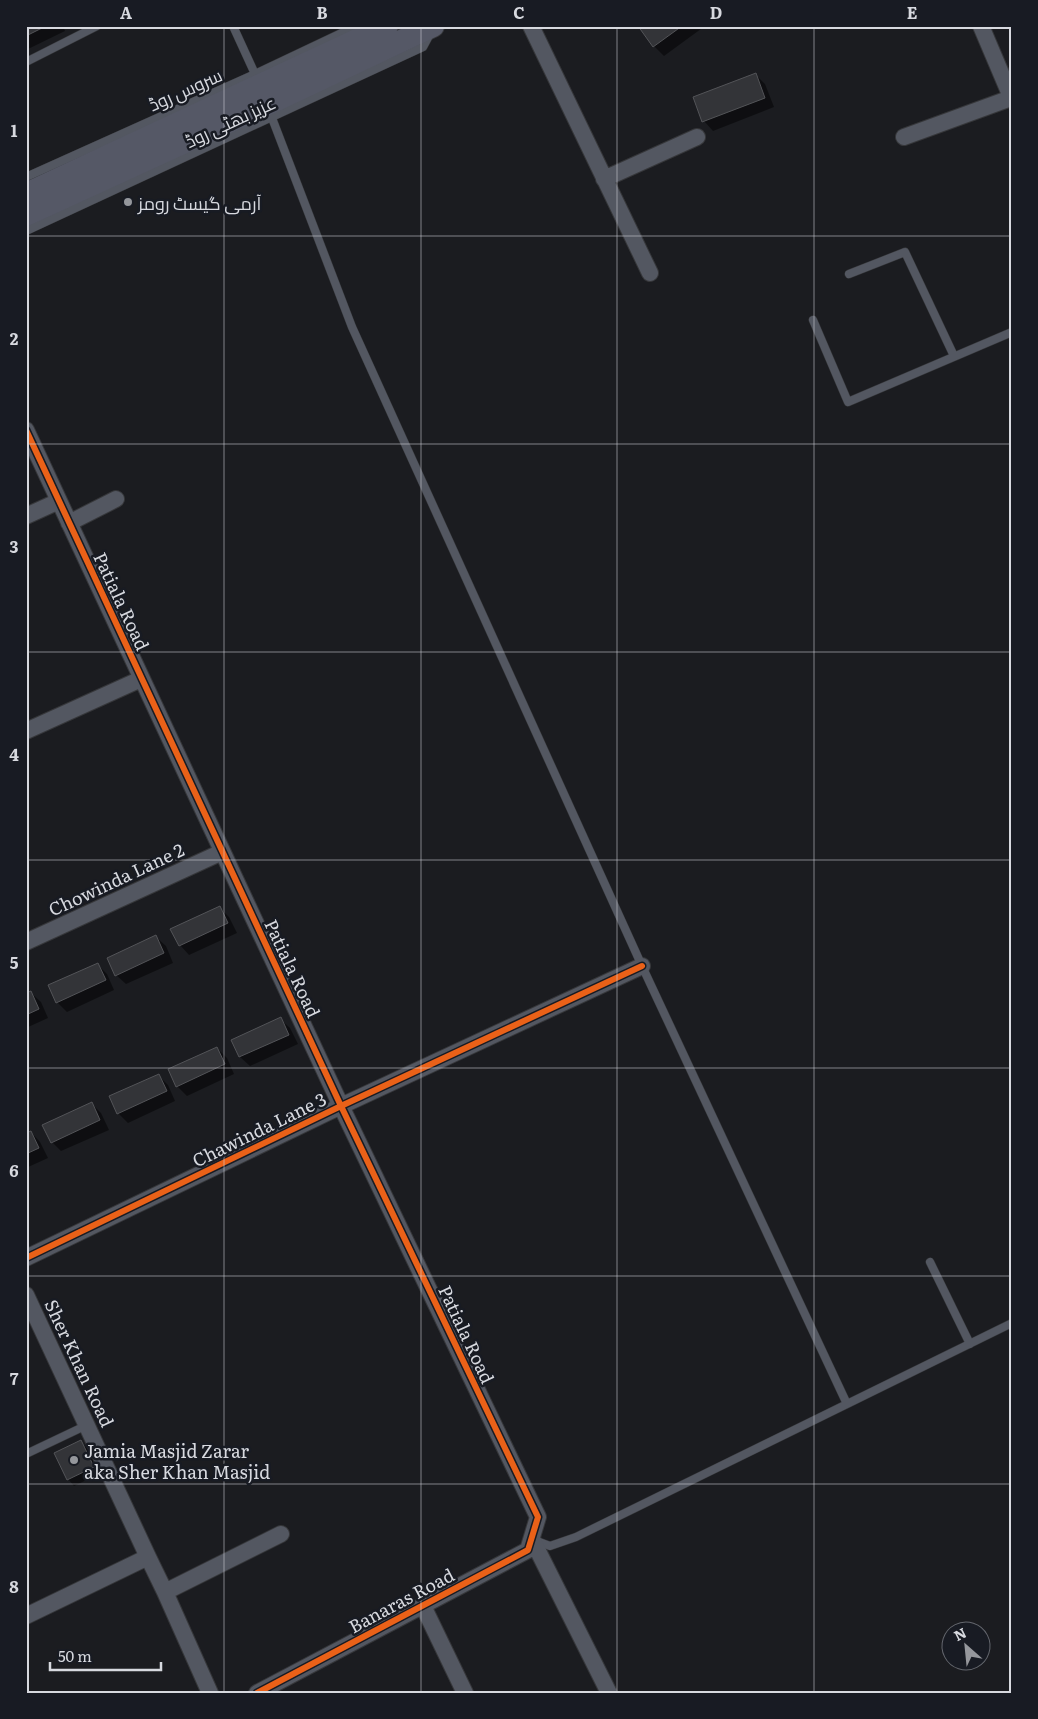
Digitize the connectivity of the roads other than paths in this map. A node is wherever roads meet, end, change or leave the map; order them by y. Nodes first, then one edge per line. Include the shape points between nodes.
1 (97, 26) edge
2 (233, 26) edge
3 (356, 26) edge
4 (387, 26) edge
5 (434, 26) edge
6 (531, 26) edge
7 (981, 26) edge
8 (26, 62) edge
9 (255, 74) junction
10 (1012, 98) edge
11 (272, 118) junction
12 (697, 137) dead end
13 (904, 137) dead end
14 (26, 177) edge
15 (604, 179) junction
16 (26, 194) edge
17 (26, 214) edge
18 (26, 231) edge
19 (650, 273) dead end
20 (849, 274) dead end
21 (813, 320) dead end
22 (1012, 332) edge
23 (954, 356) junction
24 (26, 430) edge
25 (116, 499) dead end
26 (59, 501) junction
27 (26, 516) edge
28 (69, 522) junction
29 (141, 678) junction
30 (26, 732) edge
31 (222, 852) junction
32 (26, 942) edge
33 (642, 966) junction
34 (341, 1106) junction
35 (26, 1258) edge
36 (930, 1262) dead end
37 (26, 1295) edge
38 (1012, 1323) edge
39 (970, 1344) junction
40 (848, 1404) junction
41 (87, 1425) junction
42 (26, 1454) edge
43 (538, 1517) joint
44 (281, 1534) dead end
45 (532, 1539) junction
46 (148, 1557) junction
47 (165, 1592) junction
48 (423, 1606) junction
49 (26, 1616) edge
50 (210, 1693) edge
51 (257, 1693) edge
52 (465, 1693) edge
53 (609, 1693) edge

1 - 8 lane
2 - 9 lane
3 - 9 lane, سروس روڈ
4 - 16 main road, عزیز بھٹی روڈ
5 - 11 lane via 423,47
5 - 17 main road, عزیز بھٹی روڈ
6 - 15 street
7 - 10 street
9 - 14 lane, سروس روڈ
10 - 13 street
11 - 18 lane
11 - 33 lane via 352,326
12 - 15 street
15 - 19 street
20 - 23 lane via 904,252
21 - 23 lane via 848,402
22 - 23 lane
24 - 26 street, Patiala Road
25 - 28 street
26 - 27 street
26 - 28 street, Patiala Road
28 - 29 street, Patiala Road
29 - 30 street
29 - 31 street, Patiala Road
31 - 32 street, Chowinda Lane 2
31 - 34 street, Patiala Road
33 - 34 street, Chawinda Lane 3
33 - 40 lane
34 - 35 street, Chawinda Lane 3
34 - 43 street, Patiala Road
36 - 39 lane
37 - 41 street, Sher Khan Road
38 - 39 lane
39 - 40 lane
40 - 45 lane via 576,1537 550,1546
41 - 42 lane
41 - 46 street, Sher Khan Road
43 - 45 street, Banaras Road
44 - 47 street
45 - 48 street, Banaras Road via 528,1550
45 - 53 street
46 - 47 street, Sher Khan Road
46 - 49 street
47 - 50 street, Sher Khan Road
48 - 51 street, Banaras Road
48 - 52 street

